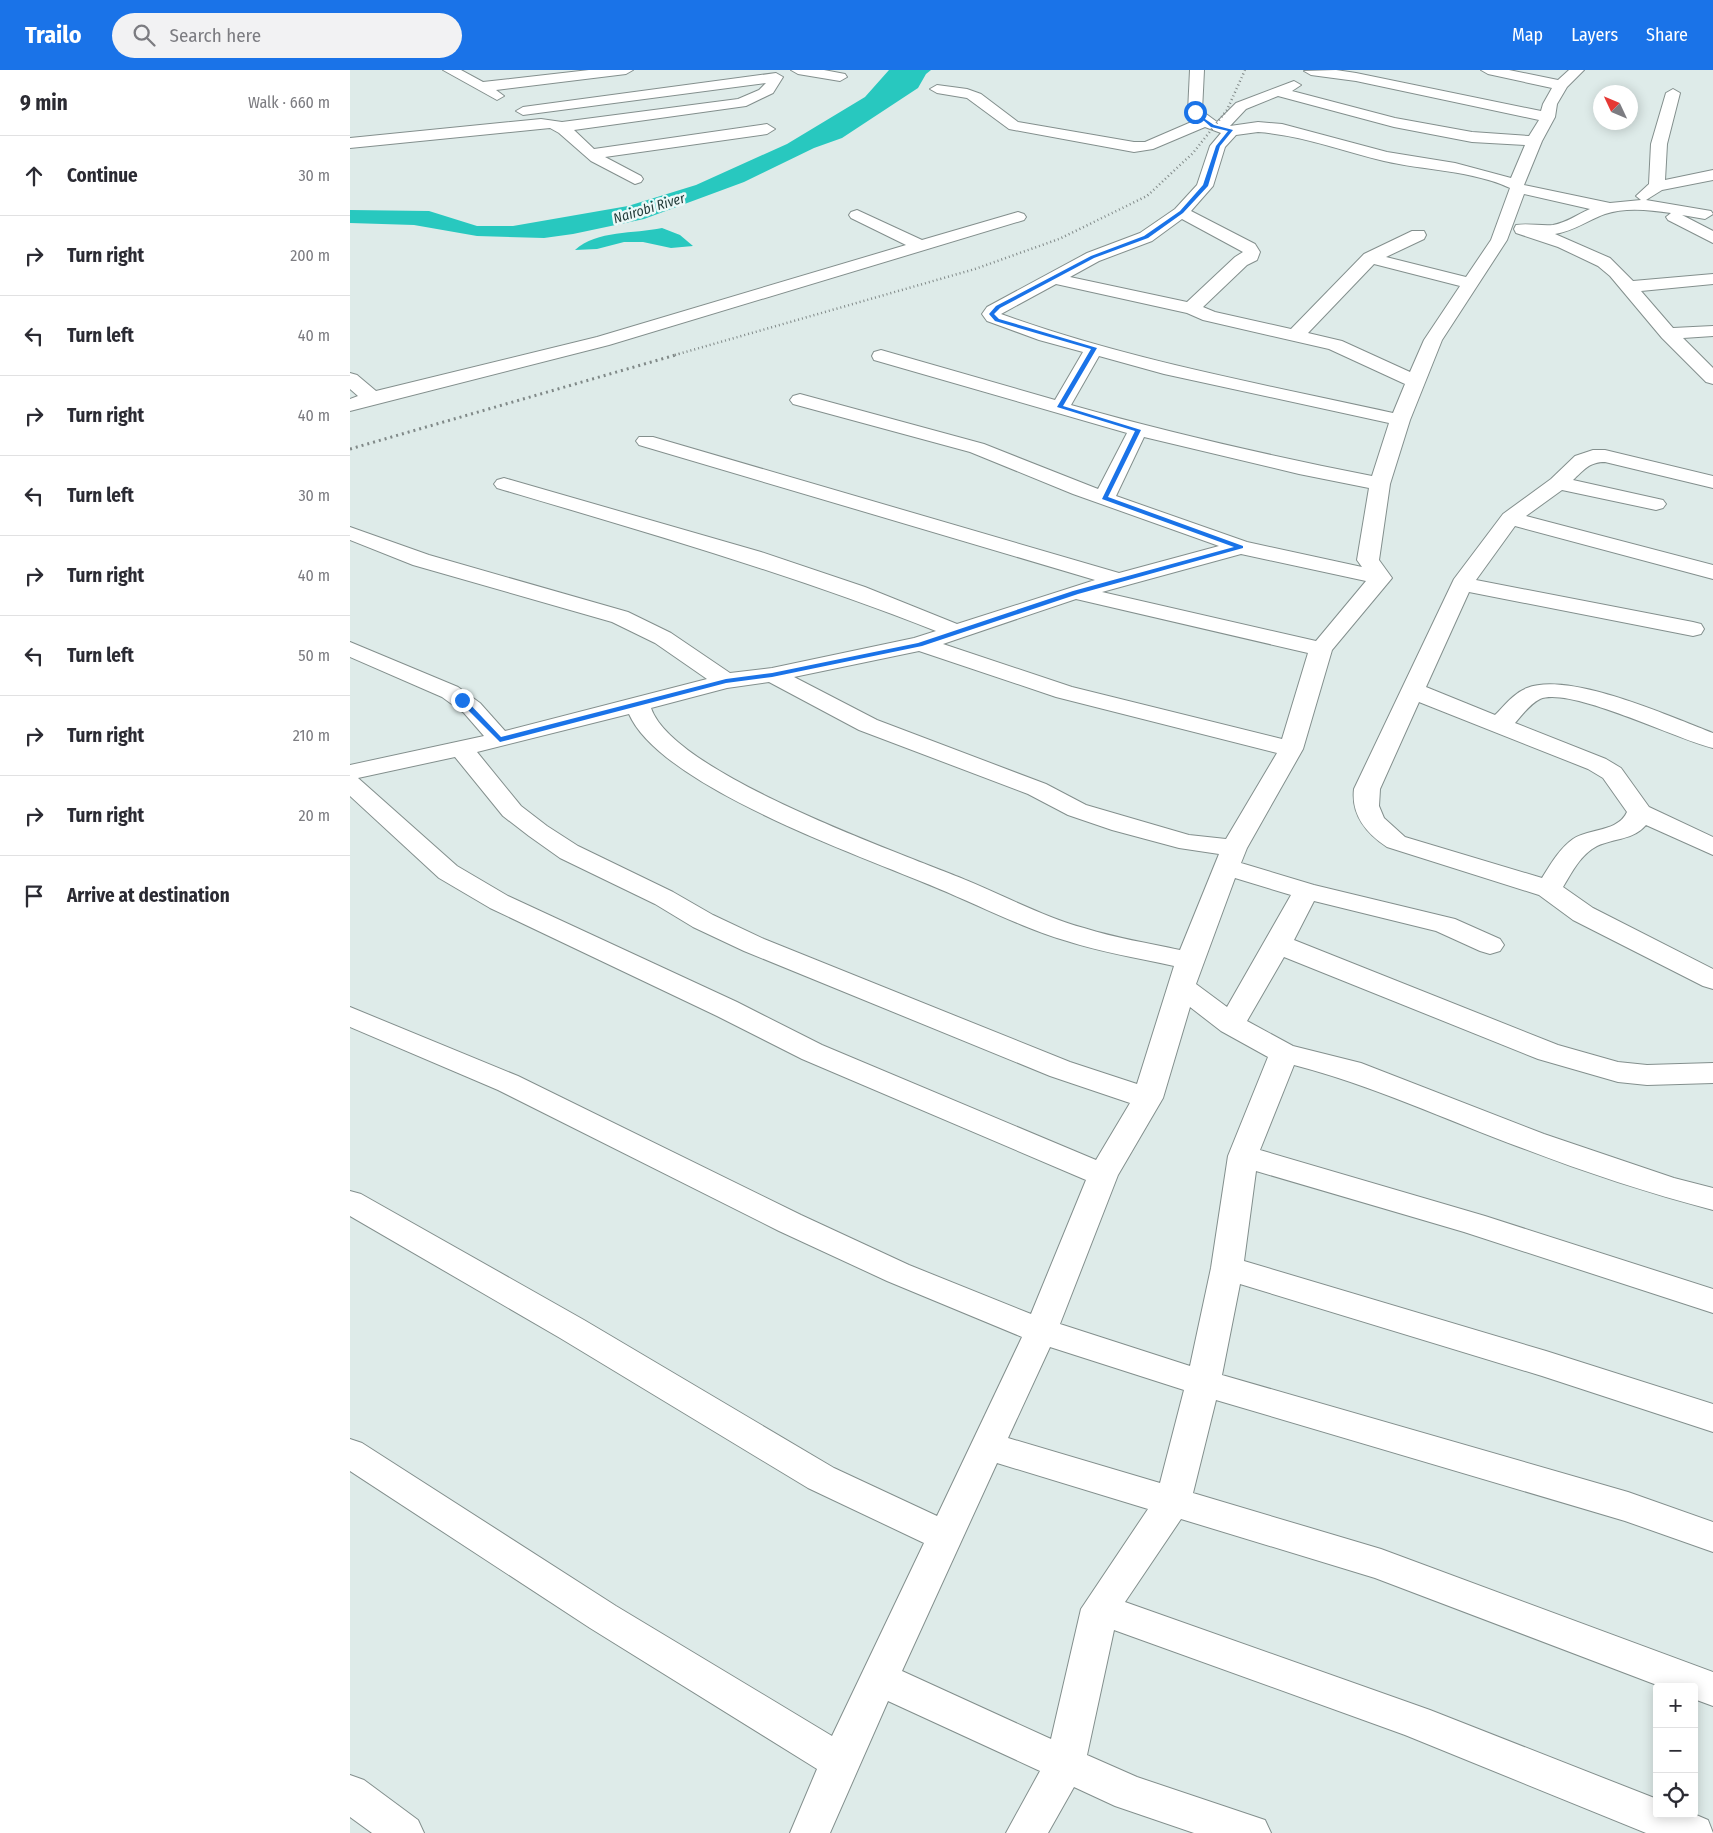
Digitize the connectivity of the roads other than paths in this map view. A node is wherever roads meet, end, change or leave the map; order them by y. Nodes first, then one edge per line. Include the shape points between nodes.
1 (450, 70) edge
2 (626, 70) edge
3 (798, 70) edge
4 (1197, 70) edge
5 (1488, 70) edge
6 (1577, 70) edge
7 (1311, 71) edge
8 (776, 74) edge
9 (836, 74) edge
10 (1562, 85) junction
11 (481, 87) junction
12 (937, 89) dead end
13 (1278, 92) junction
14 (1673, 93) dead end
15 (524, 111) junction
16 (1548, 117) junction
17 (545, 122) junction
18 (562, 127) junction
19 (1219, 127) junction
20 (767, 129) dead end
21 (1534, 141) junction
22 (350, 143) edge
23 (591, 154) junction
24 (1713, 175) edge
25 (635, 180) dead end
26 (1517, 186) junction
27 (1657, 186) junction
28 (1637, 204) junction
29 (1602, 210) junction
30 (1181, 212) junction
31 (1709, 214) edge
32 (857, 215) dead end
33 (1018, 217) dead end
34 (1674, 217) junction
35 (1511, 232) junction
36 (1418, 235) dead end
37 (1713, 238) edge
38 (921, 246) junction
39 (1370, 258) junction
40 (1052, 278) junction
41 (1713, 280) edge
42 (1470, 283) junction
43 (1628, 286) junction
44 (1193, 309) junction
45 (1713, 331) edge
46 (1668, 334) junction
47 (1295, 336) junction
48 (1094, 348) junction
49 (881, 356) dead end
50 (1713, 378) edge
51 (350, 379) edge
52 (1416, 382) junction
53 (372, 398) junction
54 (800, 400) dead end
55 (350, 405) edge
56 (1060, 407) junction
57 (1400, 420) junction
58 (1138, 430) junction
59 (646, 441) dead end
60 (1713, 482) edge
61 (1558, 483) junction
62 (504, 484) dead end
63 (1380, 484) junction
64 (1104, 498) junction
65 (1656, 504) dead end
66 (1510, 518) junction
67 (350, 533) edge
68 (1241, 547) junction
69 (1713, 572) edge
70 (1381, 578) junction
71 (1119, 580) junction
72 (1462, 584) junction
73 (1076, 592) junction
74 (1693, 629) dead end
75 (955, 631) junction
76 (920, 644) junction
77 (350, 649) edge
78 (1321, 649) junction
79 (772, 675) junction
80 (726, 681) junction
81 (1414, 691) junction
82 (638, 704) junction
83 (1499, 725) junction
84 (500, 740) junction
85 (1713, 742) edge
86 (462, 749) junction
87 (1290, 749) junction
88 (350, 772) edge
89 (350, 783) edge
90 (1640, 812) junction
91 (1713, 847) edge
92 (1230, 858) junction
93 (1548, 890) junction
94 (1306, 891) junction
95 (1278, 944) junction
96 (1490, 945) dead end
97 (1185, 973) junction
98 (1713, 980) edge
99 (350, 1016) edge
100 (1231, 1024) junction
101 (1284, 1052) junction
102 (1713, 1073) edge
103 (1148, 1098) junction
104 (1243, 1156) junction
105 (1103, 1175) junction
106 (1713, 1199) edge
107 (350, 1202) edge
108 (1226, 1268) junction
109 (1713, 1301) edge
110 (1041, 1331) junction
111 (1203, 1383) junction
112 (1713, 1418) edge
113 (988, 1446) junction
114 (350, 1453) edge
115 (1173, 1502) junction
116 (946, 1537) junction
117 (1713, 1537) edge
118 (1100, 1609) junction
119 (879, 1679) junction
120 (1713, 1689) edge
121 (840, 1762) junction
122 (1065, 1765) junction
123 (350, 1792) edge
124 (814, 1832) edge
125 (404, 1833) edge
126 (1026, 1833) edge
127 (1251, 1833) edge
128 (1694, 1833) edge

1 - 11 street
2 - 11 street
3 - 9 street
4 - 19 street via 1195,112
5 - 10 street
6 - 10 street
7 - 13 street via 1293,86
7 - 16 street via 1356,76
8 - 15 street
8 - 18 street via 771,88 760,97 742,102
10 - 16 street via 1550,104
11 - 15 street
12 - 19 street via 976,97 999,118 1014,126 1134,146 1157,144
13 - 19 street via 1242,106
13 - 21 street via 1394,122 1472,137
14 - 27 street via 1659,144
15 - 17 street
16 - 21 street
17 - 18 street
17 - 22 street
18 - 23 street
19 - 26 street via 1282,129 1386,158 1455,168
19 - 30 street via 1218,146 1205,186
20 - 23 street
21 - 26 street
23 - 25 street
24 - 27 street
26 - 29 street
26 - 35 street
27 - 28 street
28 - 29 street
28 - 31 street
29 - 34 street via 1647,218
29 - 35 street via 1561,230
30 - 40 street via 1146,237 1093,257
30 - 44 street via 1252,252
31 - 34 street
32 - 38 street
33 - 38 street
34 - 37 street
35 - 42 street
35 - 43 street via 1564,243 1604,262
36 - 39 street
38 - 53 street via 603,341
39 - 42 street
39 - 47 street
40 - 44 street
40 - 48 street via 991,314 1037,333
41 - 43 street
42 - 52 street via 1439,328
43 - 46 street
44 - 47 street via 1209,316
45 - 46 street
46 - 50 street
47 - 52 street via 1335,345
48 - 56 street
48 - 57 street via 1164,368
49 - 56 street
51 - 53 street
52 - 57 street
53 - 55 street
54 - 64 street via 977,448
56 - 58 street
57 - 63 street
58 - 63 street
58 - 64 street
59 - 71 street
60 - 61 street via 1605,456 1593,456 1582,460
61 - 65 street
61 - 66 street
62 - 75 street via 754,557 857,592
63 - 70 street via 1368,560
64 - 68 street
66 - 69 street
66 - 72 street
67 - 80 street via 421,560 620,617 663,638
68 - 70 street
68 - 71 street
70 - 78 street
71 - 73 street
72 - 74 street
72 - 81 street
73 - 75 street
73 - 78 street
75 - 76 street
76 - 79 street
76 - 87 street via 1064,692
77 - 84 street via 450,692 472,708
78 - 87 street
79 - 80 street
79 - 92 street via 868,725 1037,789 1077,810
80 - 82 street
81 - 83 street
81 - 93 street via 1366,789 1367,814 1396,842
82 - 84 street
82 - 97 street via 642,716 681,757 709,776 789,817 1074,935
83 - 85 street via 1531,694 1553,690 1586,697
83 - 90 street via 1612,773
84 - 86 street
86 - 88 street
86 - 103 street via 512,812 538,831 570,852 703,920 754,945 1060,1069
87 - 92 street
89 - 105 street via 448,872 499,902 812,1052
90 - 91 street
90 - 93 street via 1638,820 1623,832 1589,840 1580,846
92 - 94 street
92 - 97 street
93 - 98 street via 1583,914
94 - 95 street
94 - 96 street via 1445,925
95 - 100 street
95 - 102 street via 1548,1052 1618,1072 1647,1076
97 - 100 street
97 - 103 street
99 - 110 street via 508,1082 889,1269
100 - 101 street
101 - 104 street
101 - 106 street via 1351,1070 1533,1141
103 - 105 street
104 - 108 street
104 - 109 street via 1474,1224
105 - 110 street
107 - 116 street via 572,1329 820,1478
108 - 111 street
108 - 112 street
110 - 111 street
110 - 113 street
111 - 115 street
111 - 117 street via 1628,1507
113 - 115 street
113 - 116 street
114 - 121 street via 603,1617
115 - 118 street
115 - 120 street via 1381,1564
116 - 119 street
118 - 122 street
118 - 128 street via 1416,1722
119 - 121 street
119 - 122 street
121 - 124 street
122 - 126 street
122 - 127 street via 1129,1793
123 - 125 street

